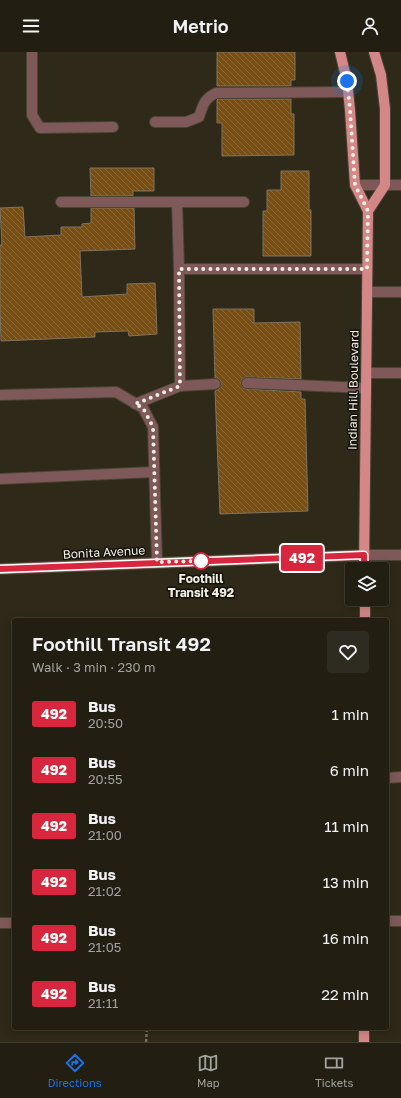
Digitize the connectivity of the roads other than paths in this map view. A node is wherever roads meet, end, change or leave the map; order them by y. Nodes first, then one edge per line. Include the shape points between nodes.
1 (32, 52) edge
2 (340, 52) edge
3 (374, 52) edge
4 (348, 92) junction
5 (155, 122) dead end
6 (113, 127) dead end
7 (355, 185) junction
8 (385, 185) junction
9 (401, 185) edge
10 (61, 202) dead end
11 (176, 202) junction
12 (244, 202) dead end
13 (368, 211) junction
14 (179, 269) junction
15 (367, 269) junction
16 (367, 292) junction
17 (401, 292) edge
18 (367, 372) junction
19 (401, 372) edge
20 (247, 383) dead end
21 (215, 384) dead end
22 (180, 386) junction
23 (366, 388) junction
24 (0, 395) edge
25 (135, 404) junction
26 (154, 472) junction
27 (0, 479) edge
28 (364, 555) junction
29 (401, 555) edge
30 (157, 562) junction
31 (364, 562) edge
32 (0, 569) edge
33 (365, 606) edge
34 (365, 618) edge
35 (389, 778) edge
36 (401, 778) edge
37 (389, 921) edge
38 (401, 921) edge
39 (0, 923) edge
40 (12, 923) edge
41 (364, 1030) edge
42 (364, 1042) edge

1 - 6 street via 32,115 40,128
2 - 4 main road, Indian Hill Boulevard
3 - 8 main road via 381,75 384,109
4 - 5 street via 216,93 209,96 203,104 199,116 186,122
4 - 7 main road, Indian Hill Boulevard
7 - 8 street
7 - 13 main road, Indian Hill Boulevard
8 - 9 street
8 - 13 main road
10 - 11 street
11 - 12 street
11 - 14 street
13 - 15 main road, Indian Hill Boulevard
14 - 15 street
14 - 22 street
15 - 16 main road, Indian Hill Boulevard
16 - 17 street
16 - 18 main road, Indian Hill Boulevard
18 - 19 street
18 - 23 main road, Indian Hill Boulevard
20 - 23 street
21 - 22 street
22 - 25 street
23 - 28 main road, Indian Hill Boulevard
24 - 25 street via 116,392
25 - 26 street via 143,408 153,427
26 - 27 street
26 - 30 street
28 - 29 street, Bonita Avenue
28 - 30 main road, Bonita Avenue
28 - 31 main road, Indian Hill Boulevard
30 - 32 main road, Bonita Avenue
33 - 34 main road
35 - 36 street
37 - 38 street
39 - 40 street
41 - 42 main road

